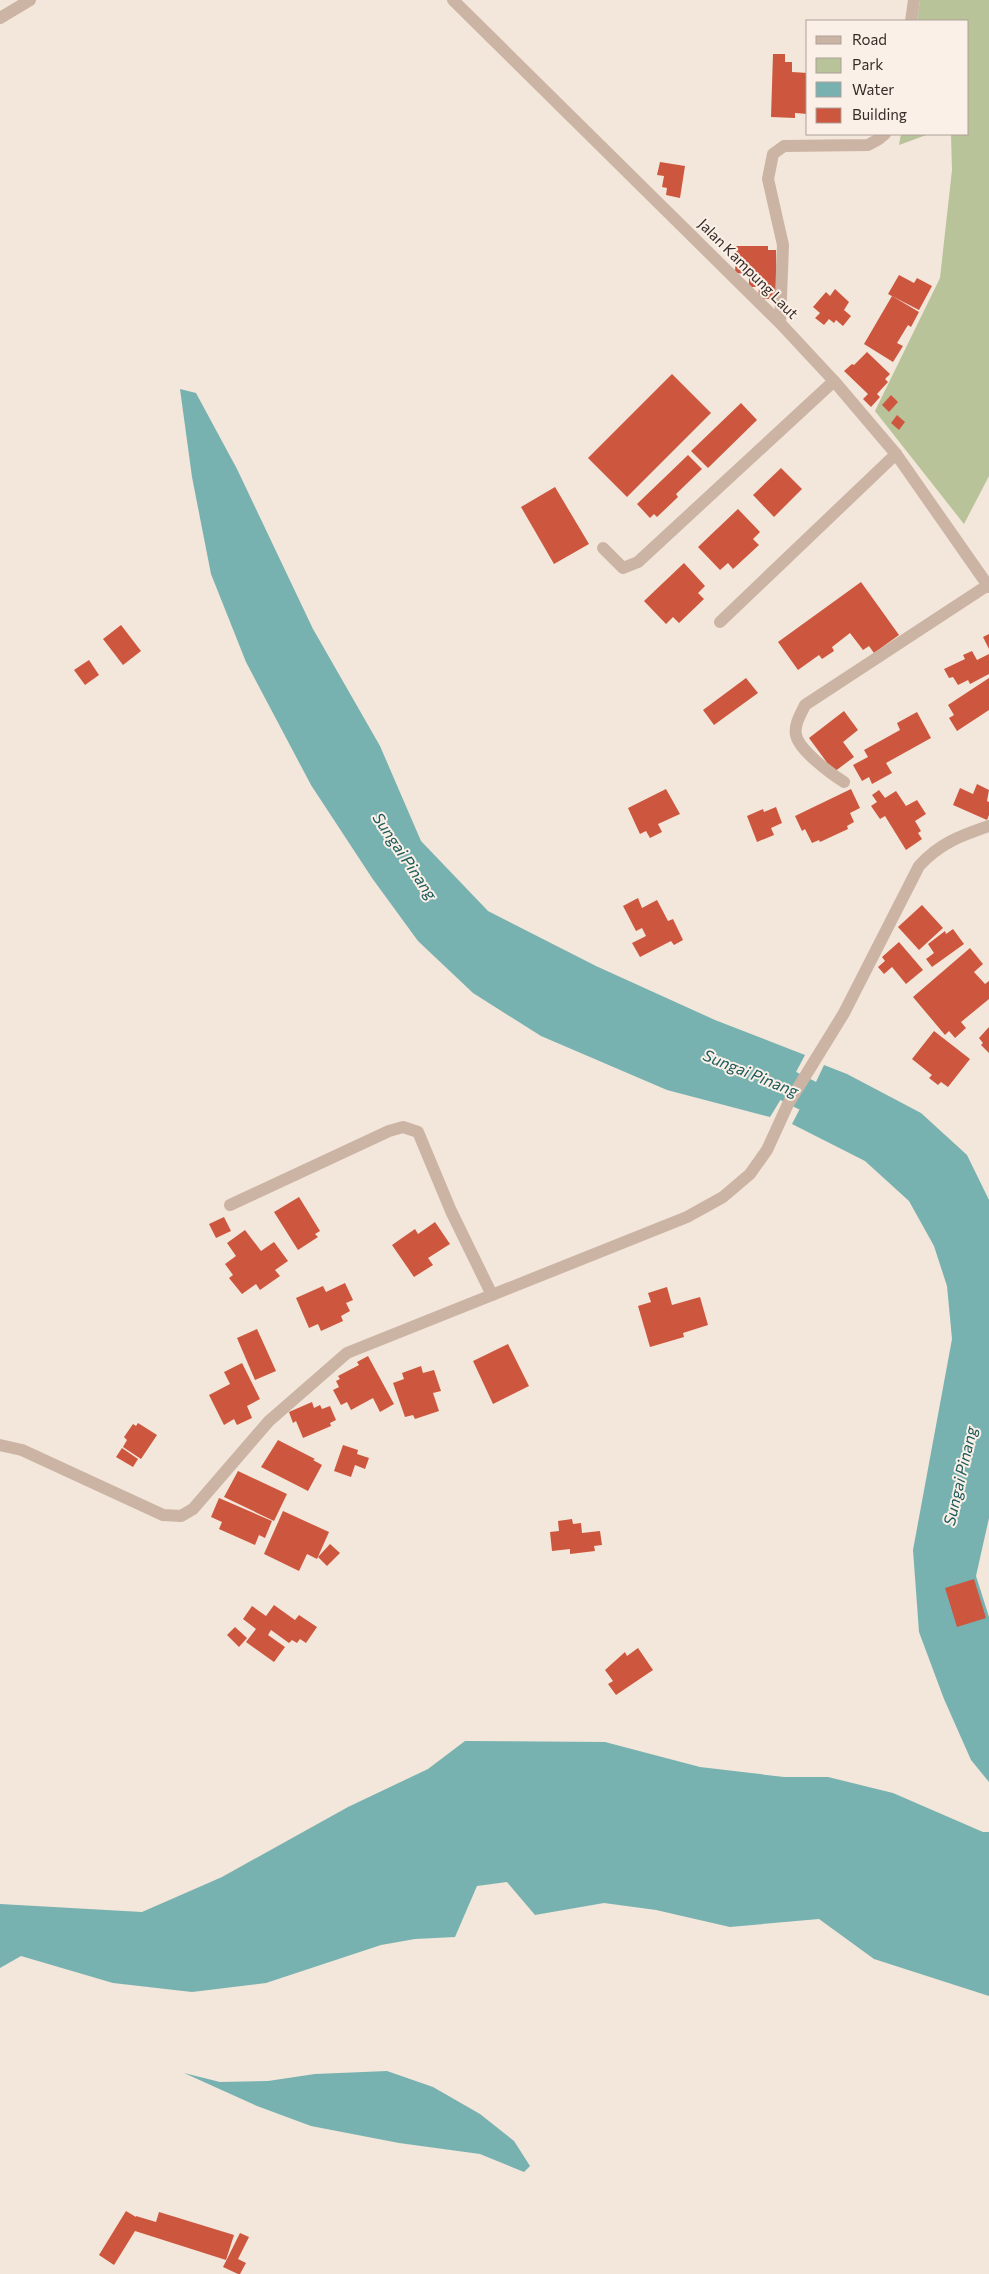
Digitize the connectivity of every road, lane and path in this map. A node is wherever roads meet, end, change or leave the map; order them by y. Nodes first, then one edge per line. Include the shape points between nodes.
1 (30, 0) edge
2 (453, 0) edge
3 (914, 0) edge
4 (0, 18) edge
5 (911, 20) edge
6 (884, 135) edge
7 (780, 323) junction
8 (834, 381) junction
9 (896, 454) junction
10 (602, 548) dead end
11 (988, 586) edge
12 (720, 622) dead end
13 (844, 782) dead end
14 (989, 826) edge
15 (230, 1205) dead end
16 (492, 1295) junction
17 (0, 1445) edge

1 - 4 street
2 - 7 street, Jalan Kampung Laut
3 - 5 street
6 - 7 street via 868,145 784,146 773,154 768,179 783,245
7 - 8 street, Jalan Kampung Laut
8 - 9 street, Jalan Kampung Laut
8 - 10 street via 638,562 623,568
9 - 11 street, Jalan Kampung Laut
9 - 12 street
11 - 13 street via 806,705 797,721 796,736 826,772
14 - 16 street via 954,838 931,853 919,866 844,1014 809,1068 767,1150 750,1174 723,1198 686,1216
15 - 16 street via 389,1131 402,1127 418,1132
16 - 17 street via 347,1353 269,1421 194,1510 181,1516 163,1515 22,1450

